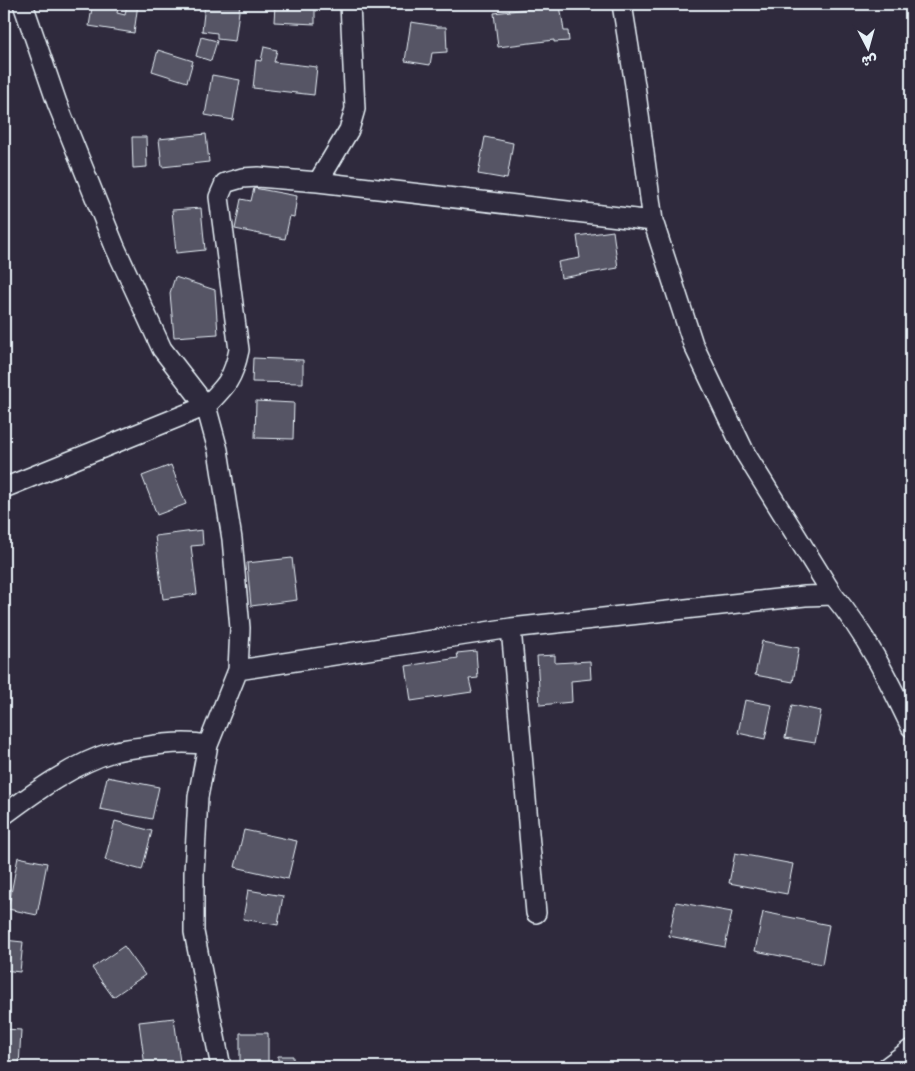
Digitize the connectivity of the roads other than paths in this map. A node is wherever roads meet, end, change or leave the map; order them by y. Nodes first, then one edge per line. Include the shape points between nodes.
1 (23, 4) edge
2 (350, 4) edge
3 (622, 4) edge
4 (318, 182) junction
5 (653, 221) junction
6 (206, 406) junction
7 (4, 488) edge
8 (833, 595) junction
9 (511, 628) junction
10 (238, 670) junction
11 (911, 727) edge
12 (208, 746) junction
13 (4, 815) edge
14 (536, 913) dead end
15 (911, 1049) edge
16 (221, 1067) edge
17 (887, 1067) edge

1 - 6 street via 57,102 115,247 162,349
2 - 4 street via 355,108 349,130
3 - 5 street
4 - 5 street
4 - 6 street via 258,177 224,183 219,197 239,350 227,385
5 - 8 street via 693,344 745,453
6 - 7 street
6 - 10 street via 218,450 232,539 240,628
8 - 9 street
8 - 11 street via 887,676
9 - 10 street
9 - 14 street
10 - 12 street
12 - 13 street via 190,742 113,752 66,773
12 - 16 street via 198,796 194,932
15 - 17 street

